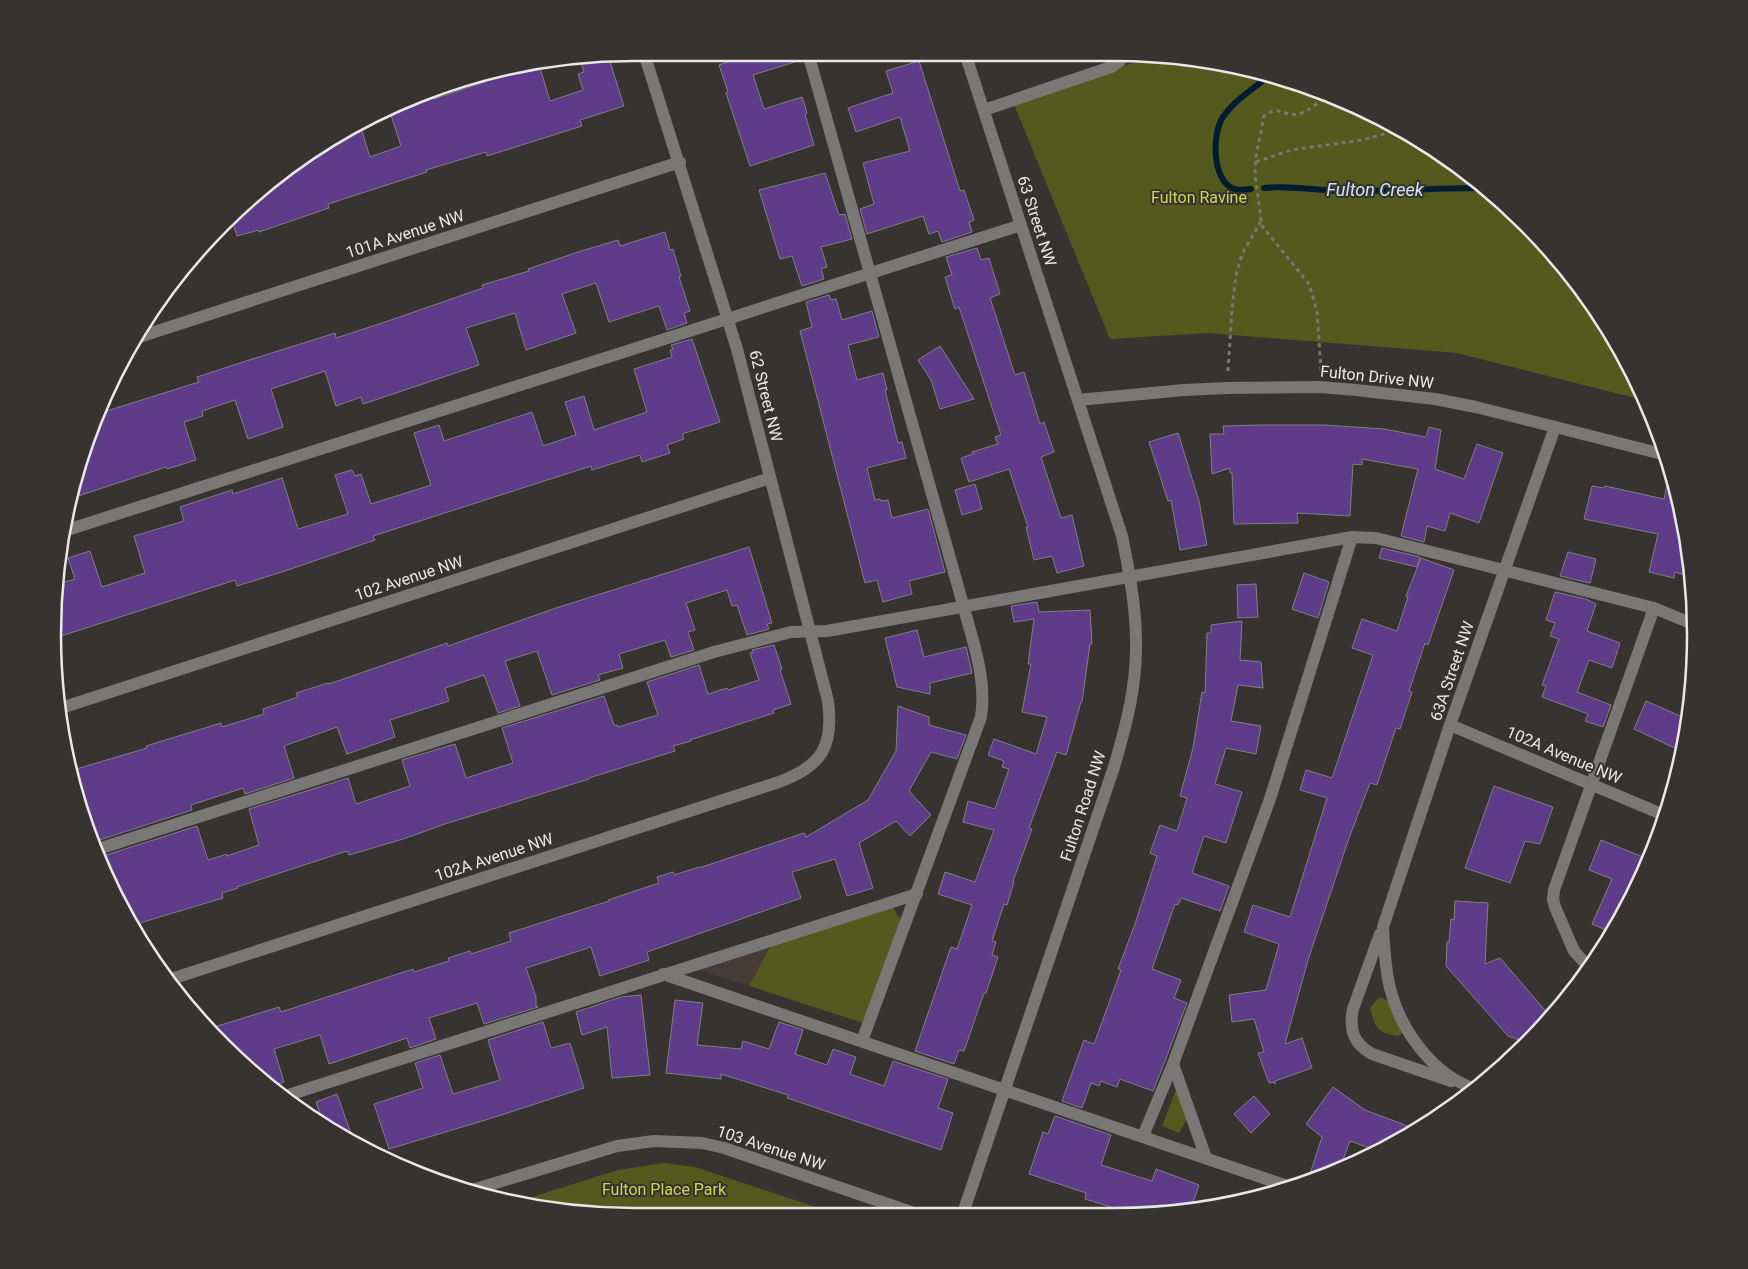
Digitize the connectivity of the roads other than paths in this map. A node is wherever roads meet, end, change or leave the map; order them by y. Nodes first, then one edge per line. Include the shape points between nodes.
1 (647, 61) edge
2 (811, 61) edge
3 (968, 61) edge
4 (1120, 61) edge
5 (984, 110) junction
6 (680, 162) junction
7 (1020, 225) junction
8 (871, 274) junction
9 (729, 319) junction
10 (146, 335) edge
11 (1078, 400) junction
12 (1555, 427) junction
13 (1657, 453) edge
14 (770, 478) junction
15 (71, 529) edge
16 (1352, 537) junction
17 (1505, 570) junction
18 (1131, 577) junction
19 (964, 608) junction
20 (1654, 608) junction
21 (1687, 621) edge
22 (810, 632) junction
23 (66, 706) edge
24 (1450, 725) junction
25 (822, 752) joint
26 (1591, 783) junction
27 (1658, 812) edge
28 (103, 848) edge
29 (917, 894) junction
30 (1382, 927) junction
31 (1584, 962) edge
32 (664, 974) junction
33 (176, 977) edge
34 (862, 1041) junction
35 (1173, 1064) junction
36 (1466, 1085) edge
37 (1466, 1086) edge
38 (1004, 1090) junction
39 (292, 1094) edge
40 (1143, 1136) junction
41 (1206, 1158) junction
42 (1278, 1183) edge
43 (482, 1187) edge
44 (899, 1208) edge
45 (965, 1208) edge

1 - 6 street, 62 Street NW
2 - 8 street
3 - 5 street, 63 Street NW
4 - 5 street via 1111,67
5 - 7 street, 63 Street NW
6 - 9 street, 62 Street NW
6 - 10 street, 101A Avenue NW
7 - 8 street
7 - 11 street, 63 Street NW
8 - 9 street
8 - 19 street
9 - 14 street, 62 Street NW
9 - 15 street
11 - 12 street, Fulton Drive NW via 1184,390 1320,387 1435,399
11 - 18 street, Fulton Road NW via 1122,536
12 - 13 street, Fulton Drive NW
12 - 17 street, 63A Street NW
14 - 22 street, 62 Street NW
14 - 23 street, 102 Avenue NW
16 - 17 street via 1376,538
16 - 18 street
16 - 35 street via 1270,799
17 - 20 street
17 - 24 street, 63A Street NW
18 - 19 street
18 - 38 street, Fulton Road NW via 1136,643 1128,719
19 - 22 street
19 - 29 street via 982,677 981,717
20 - 21 street
20 - 26 street
22 - 25 street, 62 Street NW via 830,719
22 - 28 street via 791,632 714,652
24 - 26 street, 102A Avenue NW
24 - 30 street, 63A Street NW
25 - 33 street, 102A Avenue NW via 806,769 779,782
26 - 27 street, 102A Avenue NW
26 - 31 street via 1553,899 1574,951
29 - 32 street
29 - 34 street
30 - 36 street, 63A Street NW via 1390,989 1397,1008 1417,1044 1429,1058
30 - 37 street, 63A Street NW via 1353,1009 1354,1037 1363,1049 1372,1054
32 - 34 street
32 - 39 street
34 - 38 street
35 - 40 street
35 - 41 street
38 - 40 street
38 - 45 street, Fulton Road NW
40 - 41 street
41 - 42 street
43 - 44 street, 103 Avenue NW via 617,1146 680,1141 724,1148

